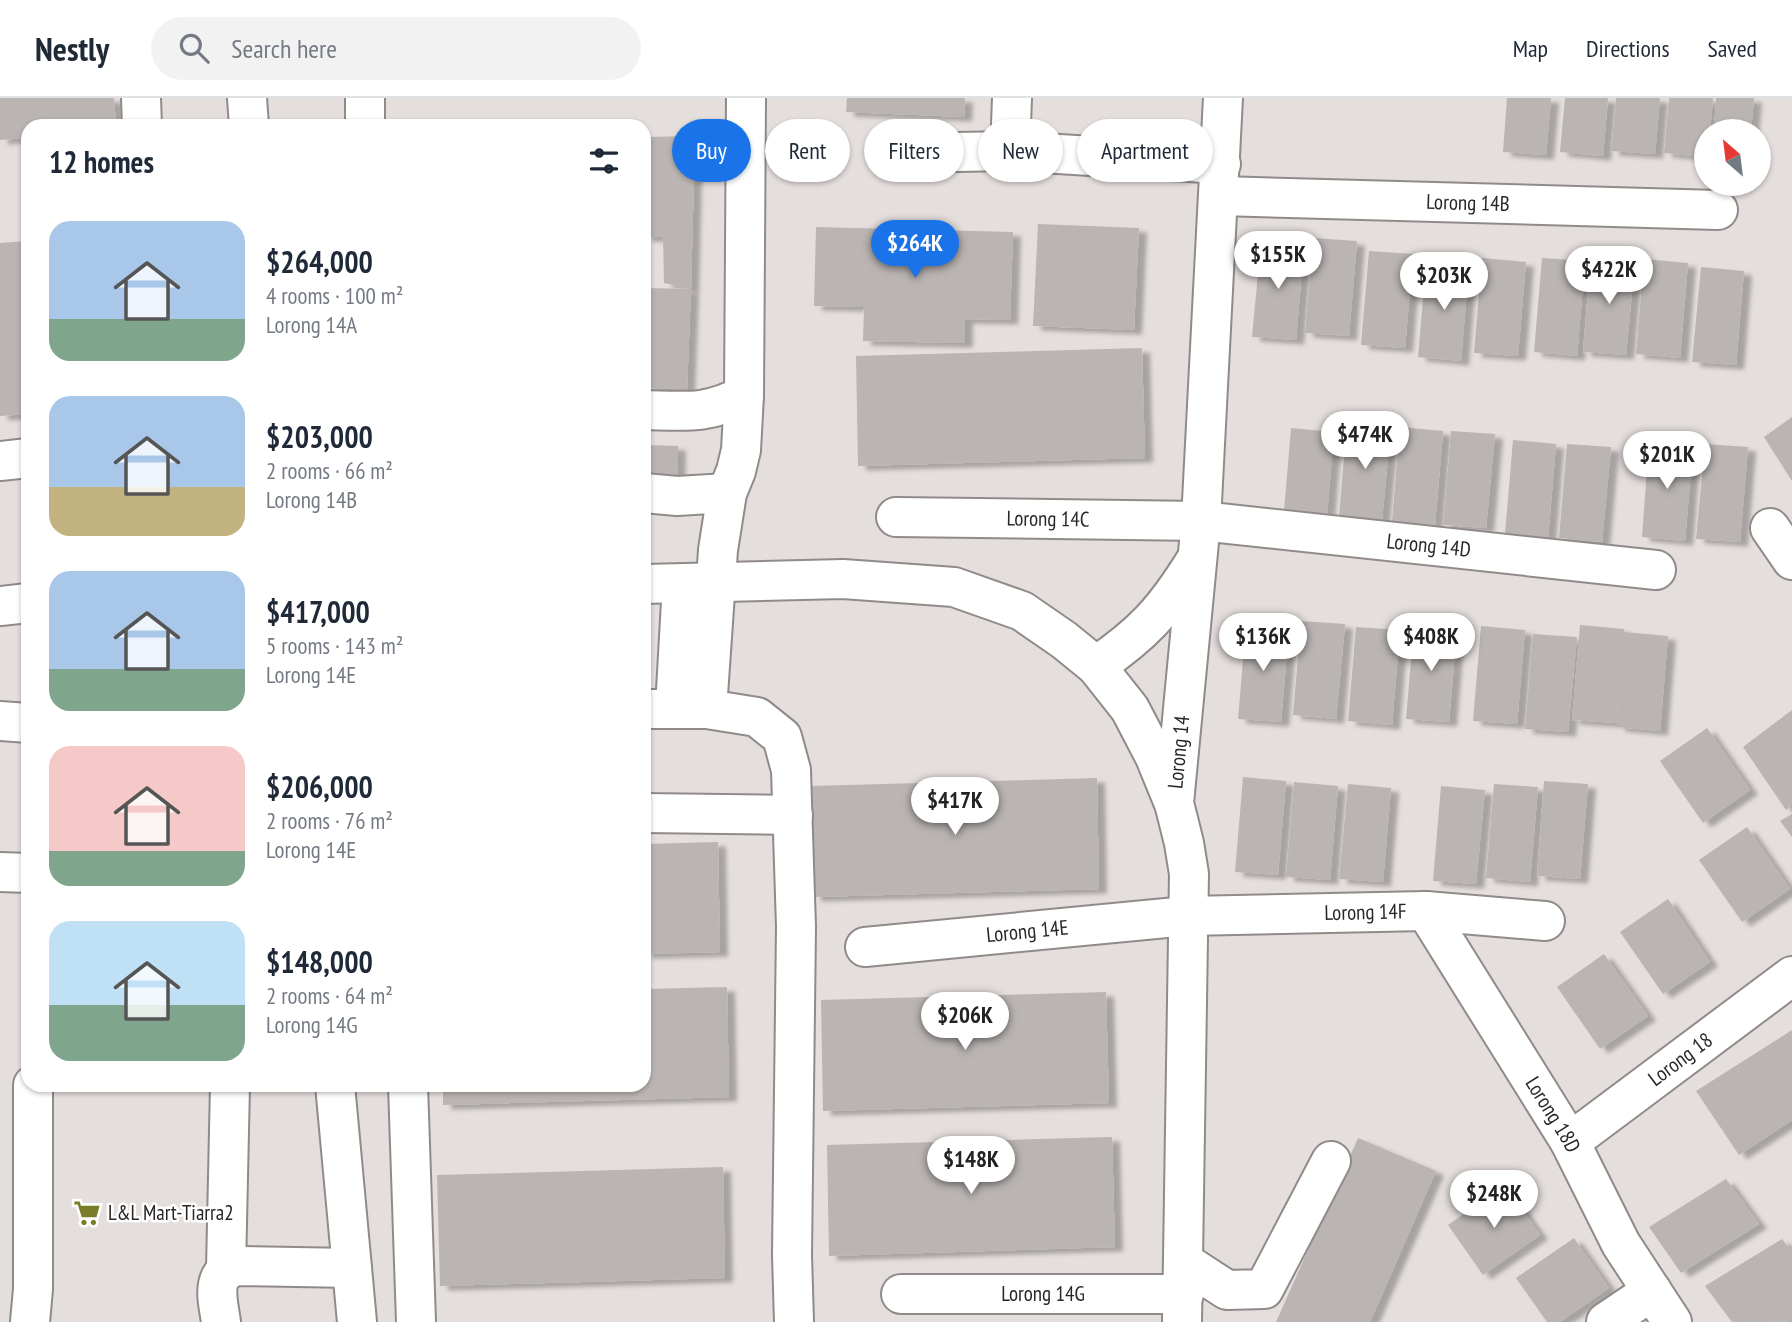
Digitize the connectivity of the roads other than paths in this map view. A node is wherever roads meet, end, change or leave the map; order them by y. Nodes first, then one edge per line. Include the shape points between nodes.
1 (141, 98) edge
2 (247, 98) edge
3 (365, 98) edge
4 (746, 98) edge
5 (1012, 98) edge
6 (1223, 98) edge
7 (142, 119) edge
8 (248, 119) edge
9 (365, 119) edge
10 (1011, 119) edge
11 (1063, 158) edge
12 (1220, 180) junction
13 (1717, 210) dead end
14 (744, 395) junction
15 (651, 410) edge
16 (21, 459) edge
17 (0, 461) edge
18 (727, 493) junction
19 (651, 494) edge
20 (896, 517) dead end
21 (1770, 528) dead end
22 (1199, 539) junction
23 (1792, 560) edge
24 (1656, 570) dead end
25 (651, 584) edge
26 (698, 584) junction
27 (1096, 666) junction
28 (676, 709) edge
29 (0, 721) edge
30 (21, 722) edge
31 (1174, 803) junction
32 (651, 813) edge
33 (793, 815) junction
34 (0, 872) edge
35 (21, 873) edge
36 (1426, 911) junction
37 (1187, 916) junction
38 (1545, 921) dead end
39 (865, 947) dead end
40 (1792, 976) edge
41 (33, 1092) edge
42 (230, 1092) edge
43 (336, 1092) edge
44 (408, 1092) edge
45 (1570, 1142) junction
46 (1331, 1161) dead end
47 (352, 1268) junction
48 (226, 1269) junction
49 (1183, 1293) edge
50 (901, 1294) dead end
51 (1662, 1307) edge
52 (30, 1322) edge
53 (221, 1322) edge
54 (357, 1322) edge
55 (416, 1322) edge
56 (794, 1322) edge
57 (1606, 1322) edge

1 - 7 street
2 - 8 street
3 - 9 street
4 - 14 street
5 - 10 street
6 - 12 street, Lorong 14
11 - 12 street, Lorong 14B
12 - 13 street, Lorong 14B
12 - 22 street, Lorong 14
14 - 15 street via 699,412
14 - 18 street via 741,450
16 - 17 street
18 - 19 street
18 - 26 street
20 - 22 street, Lorong 14C
21 - 23 street
22 - 24 street, Lorong 14D
22 - 27 street via 1161,611 1130,642
22 - 31 street, Lorong 14
25 - 26 street
26 - 27 street via 843,579 954,587 1022,611
26 - 28 street
27 - 31 street via 1130,709
28 - 33 street via 757,717 782,737 791,770
29 - 30 street
31 - 37 street, Lorong 14 via 1189,874
32 - 33 street
33 - 56 street
34 - 35 street
36 - 37 street, Lorong 14F
36 - 38 street, Lorong 14F
36 - 45 street, Lorong 18D
37 - 39 street, Lorong 14E
37 - 49 street, Lorong 14
40 - 45 street, Lorong 18
41 - 52 street
42 - 48 street
43 - 47 street
44 - 55 street
45 - 51 street, Lorong 18D via 1621,1244
46 - 49 street via 1264,1289
47 - 48 street
47 - 54 street
48 - 53 street via 219,1278 217,1294
49 - 50 street, Lorong 14G
51 - 57 street

